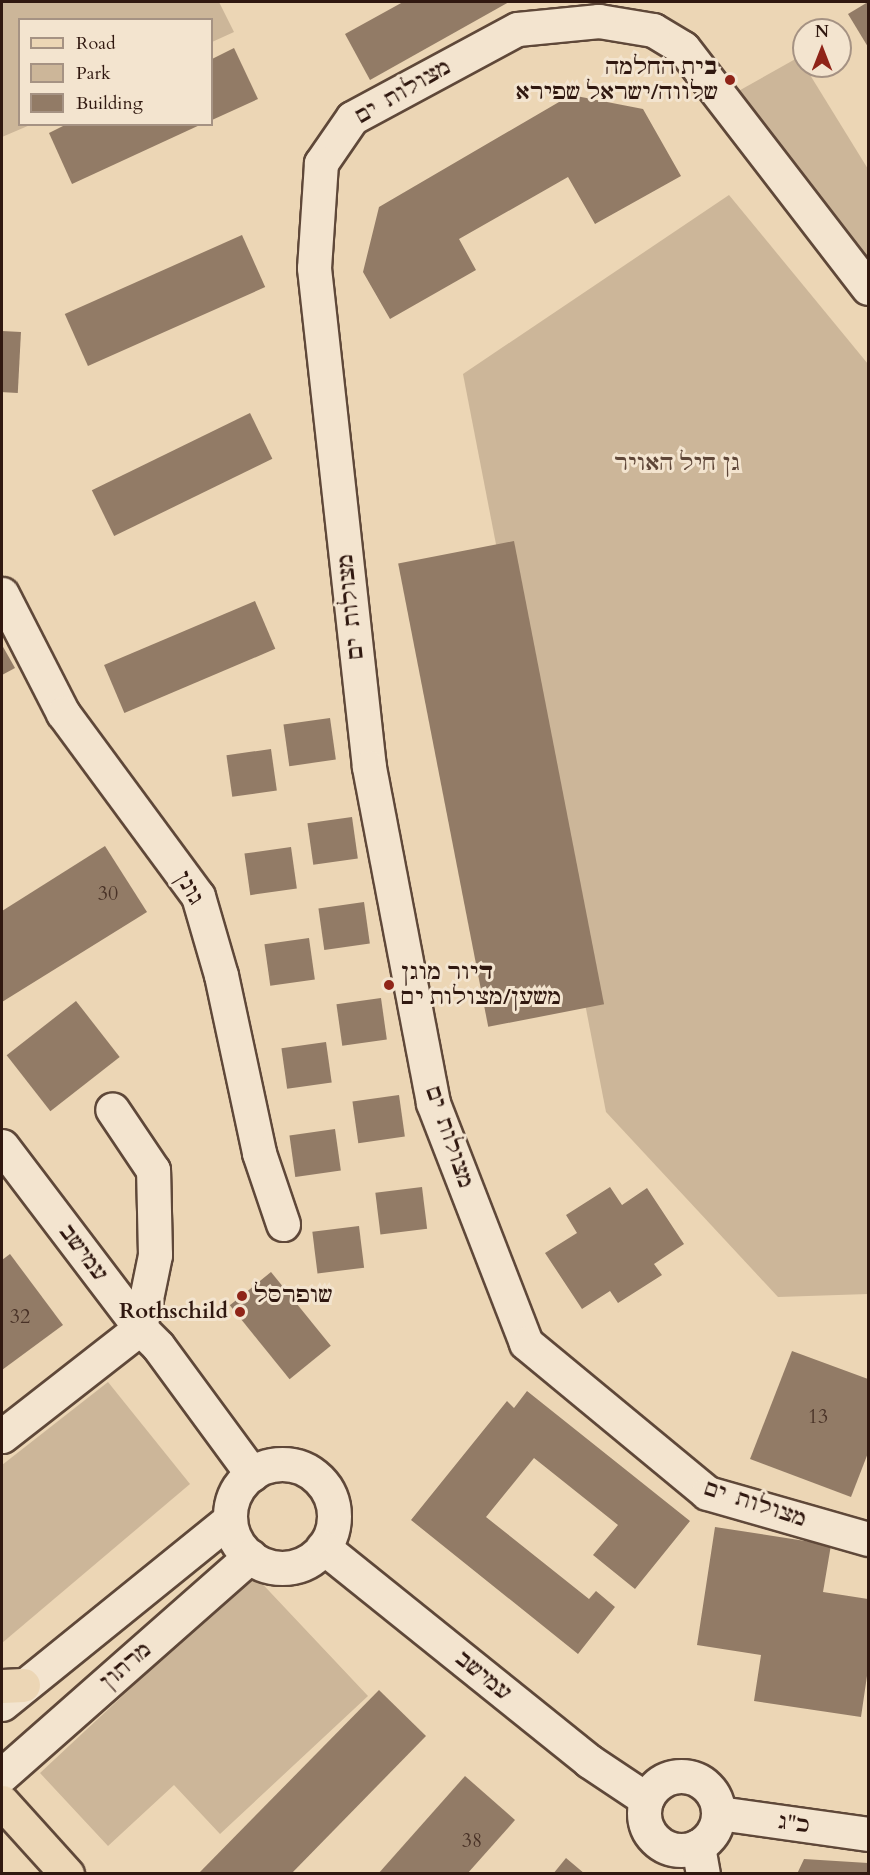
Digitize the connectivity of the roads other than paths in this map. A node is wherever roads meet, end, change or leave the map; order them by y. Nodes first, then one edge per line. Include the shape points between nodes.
1 (654, 16) edge
2 (868, 288) edge
3 (2, 594) edge
4 (112, 1109) dead end
5 (2, 1146) edge
6 (283, 1224) dead end
7 (140, 1328) junction
8 (2, 1436) edge
9 (252, 1474) junction
10 (229, 1521) junction
11 (868, 1539) edge
12 (323, 1547) junction
13 (250, 1556) junction
14 (9, 1692) edge
15 (2, 1775) edge
16 (646, 1799) junction
17 (2, 1802) edge
18 (719, 1813) junction
19 (868, 1834) edge
20 (700, 1860) edge
21 (67, 1874) edge

1 - 2 street, מצולות ים via 683,48
1 - 11 street, מצולות ים via 517,29 352,118 321,163 314,268 369,767 433,1103 526,1343 706,1493
3 - 6 street, גונן via 63,713 198,896 220,975 259,1153
4 - 7 street via 153,1170 155,1255
5 - 7 street, עמישב
7 - 8 street
7 - 9 street, עמישב via 158,1346
9 - 10 street via 237,1489
9 - 12 street via 281,1464 299,1466 314,1475 327,1489 333,1505 334,1523
10 - 13 street via 234,1537
10 - 14 street
12 - 13 street via 303,1564 287,1568 271,1567
12 - 16 street, עמישב via 589,1761
13 - 15 street, מרתון
16 - 18 street via 659,1783 684,1776 708,1788
16 - 20 street via 645,1819 655,1839
17 - 21 main road
18 - 19 street, כ"ג
18 - 20 street

